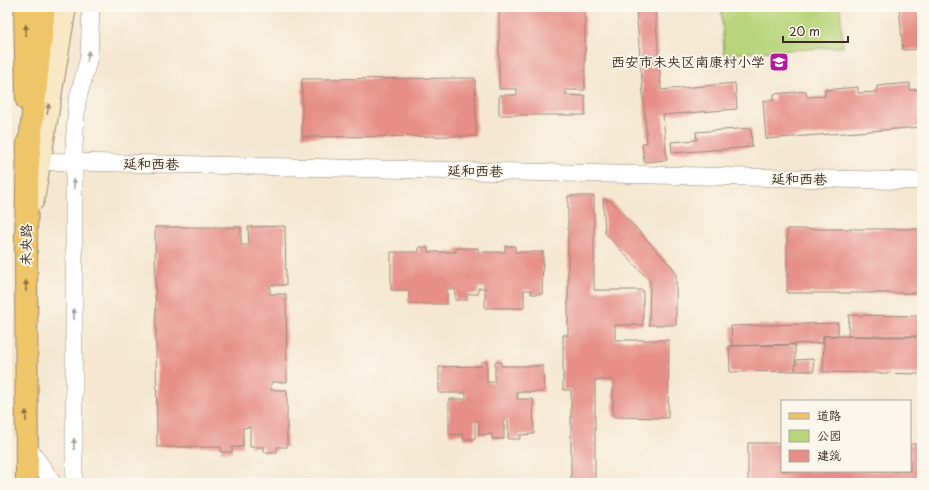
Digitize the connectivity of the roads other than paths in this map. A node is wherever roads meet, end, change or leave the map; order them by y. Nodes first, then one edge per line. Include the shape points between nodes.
1 (25, 7) edge
2 (44, 7) edge
3 (65, 7) edge
4 (91, 7) edge
5 (34, 161) junction
6 (74, 162) junction
7 (922, 182) edge
8 (26, 444) junction
9 (27, 483) edge
10 (53, 483) edge
11 (74, 483) edge

5 -> 1 main road, 未央路
2 - 5 main road
5 -> 3 main road
6 -> 4 street via 77,102 89,57
5 - 6 street, 延和西巷
8 -> 5 main road, 未央路 via 26,244
6 - 7 street, 延和西巷
11 -> 6 street
8 - 9 main road, 未央路
8 - 10 street

